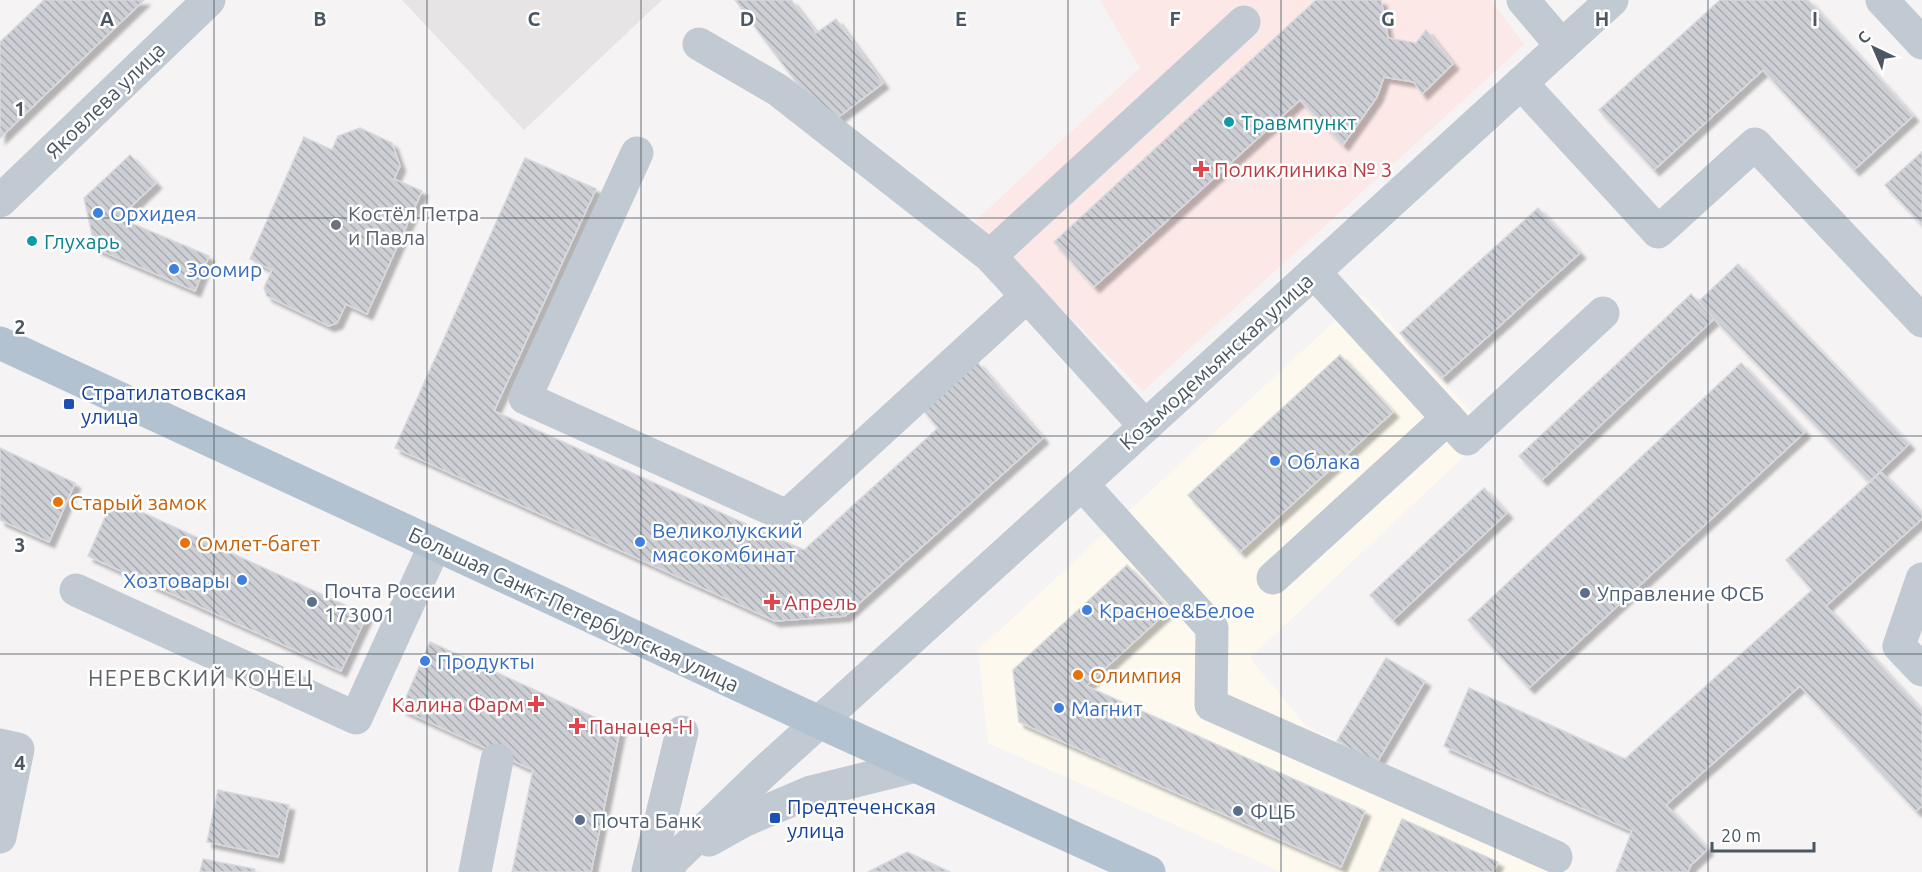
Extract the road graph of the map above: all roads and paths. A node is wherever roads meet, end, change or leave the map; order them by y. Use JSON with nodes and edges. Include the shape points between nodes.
{"nodes":[{"id":1,"x":209,"y":0,"type":"edge"},
{"id":2,"x":1524,"y":0,"type":"edge"},
{"id":3,"x":1612,"y":0,"type":"edge"},
{"id":4,"x":1882,"y":0,"type":"edge"},
{"id":5,"x":1244,"y":22,"type":"dead end"},
{"id":6,"x":1922,"y":43,"type":"edge"},
{"id":7,"x":699,"y":44,"type":"dead end"},
{"id":8,"x":1562,"y":46,"type":"junction"},
{"id":9,"x":1521,"y":83,"type":"junction"},
{"id":10,"x":637,"y":153,"type":"dead end"},
{"id":11,"x":0,"y":201,"type":"edge"},
{"id":12,"x":990,"y":256,"type":"junction"},
{"id":13,"x":1314,"y":272,"type":"junction"},
{"id":14,"x":1027,"y":296,"type":"junction"},
{"id":15,"x":1604,"y":313,"type":"dead end"},
{"id":16,"x":1922,"y":321,"type":"edge"},
{"id":17,"x":0,"y":343,"type":"edge"},
{"id":18,"x":1448,"y":418,"type":"junction"},
{"id":19,"x":1145,"y":426,"type":"junction"},
{"id":20,"x":1082,"y":484,"type":"junction"},
{"id":21,"x":435,"y":545,"type":"junction"},
{"id":22,"x":1273,"y":578,"type":"dead end"},
{"id":23,"x":1922,"y":579,"type":"edge"},
{"id":24,"x":76,"y":590,"type":"dead end"},
{"id":25,"x":1922,"y":670,"type":"edge"},
{"id":26,"x":819,"y":722,"type":"junction"},
{"id":27,"x":682,"y":732,"type":"dead end"},
{"id":28,"x":0,"y":745,"type":"edge"},
{"id":29,"x":497,"y":760,"type":"dead end"},
{"id":30,"x":916,"y":766,"type":"junction"},
{"id":31,"x":0,"y":837,"type":"edge"},
{"id":32,"x":1556,"y":857,"type":"dead end"},
{"id":33,"x":663,"y":868,"type":"edge"},
{"id":34,"x":475,"y":872,"type":"edge"},
{"id":35,"x":1149,"y":872,"type":"edge"}],
"edges":[{"from":1,"to":11,"type":"street","name":"Яковлева улица"},
{"from":2,"to":8,"type":"street"},
{"from":3,"to":8,"type":"street","name":"Козьмодемьянская улица"},
{"from":4,"to":6,"type":"street"},
{"from":5,"to":12,"type":"street"},
{"from":7,"to":12,"type":"street","via":[[778,90]]},
{"from":8,"to":9,"type":"street","name":"Козьмодемьянская улица"},
{"from":9,"to":13,"type":"street","name":"Козьмодемьянская улица"},
{"from":9,"to":16,"type":"street","via":[[1658,232],[1755,144]]},
{"from":10,"to":14,"type":"street","via":[[525,398],[787,516]]},
{"from":12,"to":14,"type":"street"},
{"from":13,"to":18,"type":"street"},
{"from":13,"to":19,"type":"street","name":"Козьмодемьянская улица"},
{"from":14,"to":19,"type":"street"},
{"from":15,"to":18,"type":"street","via":[[1467,439]]},
{"from":17,"to":21,"type":"main road","name":"Большая Санкт-Петербургская улица"},
{"from":18,"to":22,"type":"street"},
{"from":19,"to":20,"type":"street","name":"Козьмодемьянская улица"},
{"from":20,"to":26,"type":"street","name":"Козьмодемьянская улица"},
{"from":20,"to":32,"type":"street","via":[[1212,627],[1211,705]]},
{"from":21,"to":24,"type":"street","via":[[356,718]]},
{"from":21,"to":26,"type":"main road","name":"Большая Санкт-Петербургская улица"},
{"from":23,"to":25,"type":"street","via":[[1899,646]]},
{"from":26,"to":30,"type":"main road","name":"Большая Санкт-Петербургская улица"},
{"from":26,"to":33,"type":"street"},
{"from":27,"to":33,"type":"street"},
{"from":28,"to":31,"type":"street","via":[[18,749]]},
{"from":29,"to":34,"type":"street"},
{"from":30,"to":33,"type":"street","via":[[811,792],[743,821]]},
{"from":30,"to":35,"type":"main road","name":"Большая Санкт-Петербургская улица"}]}
